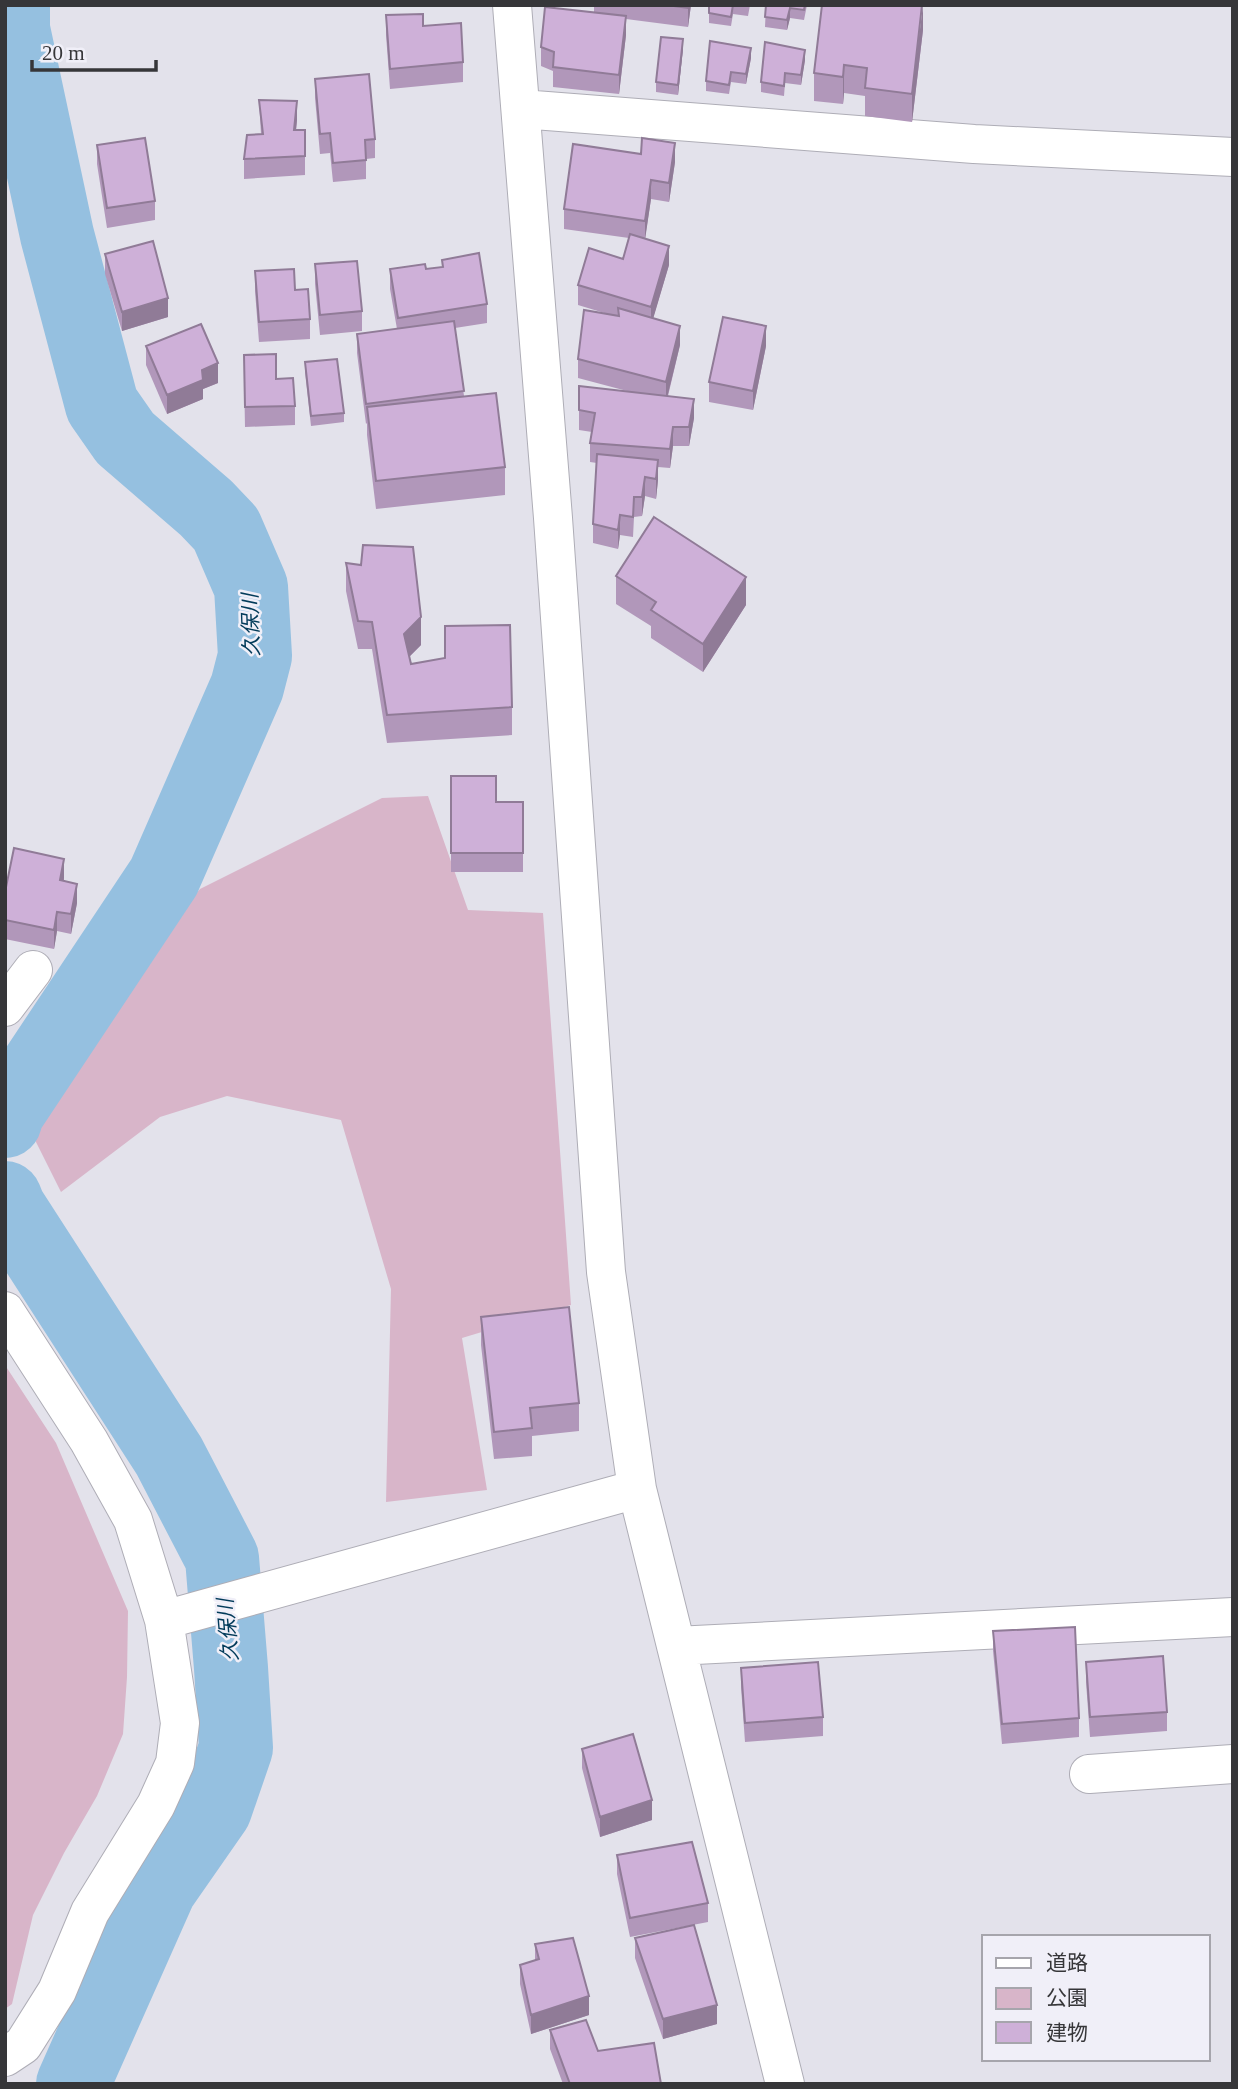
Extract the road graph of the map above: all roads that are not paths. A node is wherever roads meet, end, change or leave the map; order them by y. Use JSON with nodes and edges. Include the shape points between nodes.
{"nodes":[{"id":1,"x":512,"y":5,"type":"edge"},
{"id":2,"x":521,"y":109,"type":"junction"},
{"id":3,"x":1233,"y":157,"type":"edge"},
{"id":4,"x":33,"y":970,"type":"dead end"},
{"id":5,"x":5,"y":1007,"type":"edge"},
{"id":6,"x":5,"y":1311,"type":"edge"},
{"id":7,"x":637,"y":1489,"type":"junction"},
{"id":8,"x":1233,"y":1617,"type":"edge"},
{"id":9,"x":174,"y":1618,"type":"junction"},
{"id":10,"x":676,"y":1646,"type":"junction"},
{"id":11,"x":1233,"y":1764,"type":"edge"},
{"id":12,"x":1089,"y":1774,"type":"dead end"},
{"id":13,"x":5,"y":2057,"type":"edge"},
{"id":14,"x":785,"y":2084,"type":"edge"}],
"edges":[{"from":1,"to":2,"type":"street"},
{"from":2,"to":3,"type":"street","via":[[974,144]]},
{"from":2,"to":7,"type":"street","via":[[606,1272]]},
{"from":4,"to":5,"type":"street"},
{"from":6,"to":9,"type":"street","via":[[89,1441],[133,1520]]},
{"from":7,"to":9,"type":"street"},
{"from":7,"to":10,"type":"street"},
{"from":8,"to":10,"type":"street"},
{"from":9,"to":13,"type":"street","via":[[180,1723],[175,1763],[156,1805],[90,1912],[57,1992],[23,2045]]},
{"from":10,"to":14,"type":"street"},
{"from":11,"to":12,"type":"street"}]}
